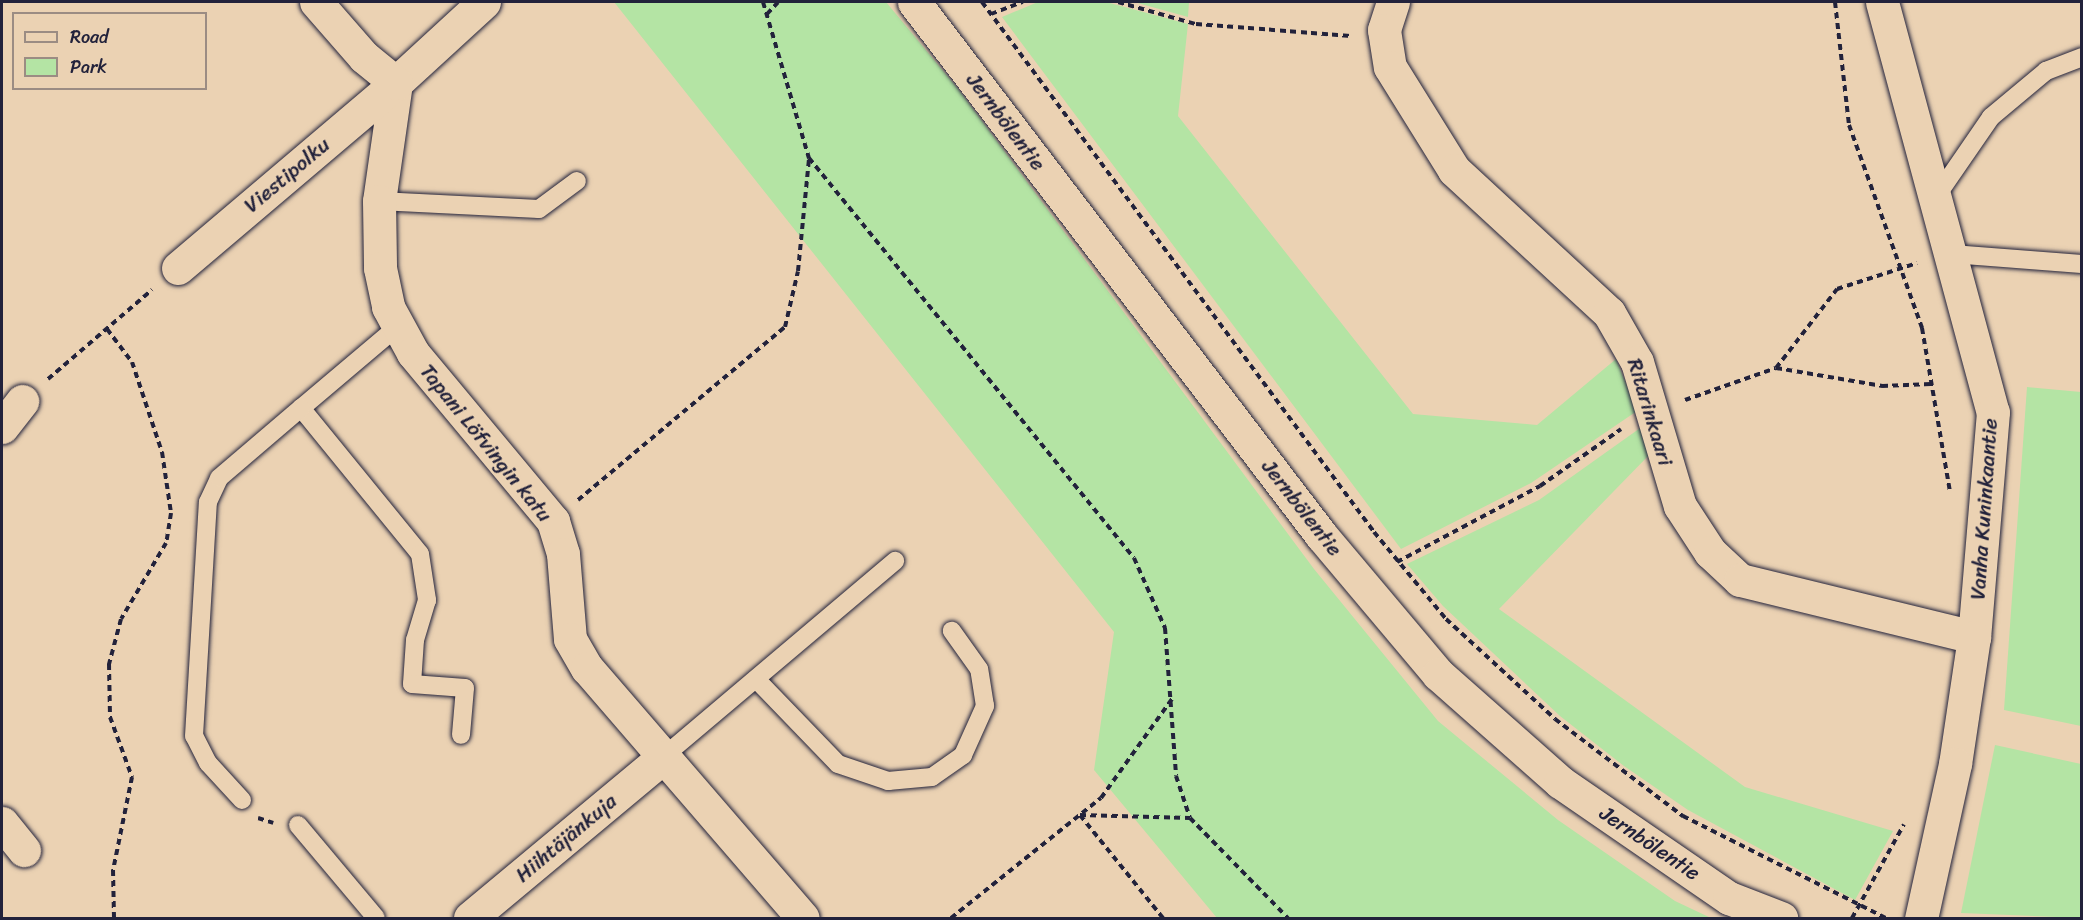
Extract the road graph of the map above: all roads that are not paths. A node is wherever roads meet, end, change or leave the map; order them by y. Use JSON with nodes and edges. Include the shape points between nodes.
{"nodes":[{"id":1,"x":316,"y":2,"type":"edge"},
{"id":2,"x":484,"y":2,"type":"edge"},
{"id":3,"x":914,"y":2,"type":"edge"},
{"id":4,"x":1882,"y":2,"type":"edge"},
{"id":5,"x":1389,"y":16,"type":"edge"},
{"id":6,"x":2082,"y":57,"type":"edge"},
{"id":7,"x":396,"y":83,"type":"junction"},
{"id":8,"x":577,"y":181,"type":"dead end"},
{"id":9,"x":1936,"y":197,"type":"junction"},
{"id":10,"x":379,"y":201,"type":"junction"},
{"id":11,"x":1952,"y":254,"type":"junction"},
{"id":12,"x":2082,"y":264,"type":"edge"},
{"id":13,"x":178,"y":268,"type":"road end"},
{"id":14,"x":397,"y":327,"type":"junction"},
{"id":15,"x":22,"y":401,"type":"road end"},
{"id":16,"x":301,"y":408,"type":"junction"},
{"id":17,"x":2,"y":426,"type":"edge"},
{"id":18,"x":895,"y":561,"type":"dead end"},
{"id":19,"x":952,"y":631,"type":"dead end"},
{"id":20,"x":1974,"y":637,"type":"junction"},
{"id":21,"x":756,"y":679,"type":"junction"},
{"id":22,"x":461,"y":735,"type":"dead end"},
{"id":23,"x":663,"y":757,"type":"junction"},
{"id":24,"x":242,"y":800,"type":"road end"},
{"id":25,"x":2,"y":823,"type":"edge"},
{"id":26,"x":298,"y":825,"type":"road end"},
{"id":27,"x":24,"y":850,"type":"dead end"},
{"id":28,"x":376,"y":918,"type":"edge"},
{"id":29,"x":470,"y":918,"type":"edge"},
{"id":30,"x":803,"y":918,"type":"edge"},
{"id":31,"x":1781,"y":918,"type":"edge"},
{"id":32,"x":1921,"y":918,"type":"edge"}],
"edges":[{"from":1,"to":7,"type":"street"},
{"from":2,"to":7,"type":"street"},
{"from":3,"to":31,"type":"street","name":"Jernbölentie","via":[[1321,535],[1438,674],[1560,782],[1729,898]]},
{"from":4,"to":9,"type":"street","name":"Vanha Kuninkaantie"},
{"from":5,"to":20,"type":"street","name":"Ritarinkaari","via":[[1390,67],[1454,170],[1609,313],[1637,362],[1680,506],[1710,552],[1740,580]]},
{"from":6,"to":9,"type":"lane","via":[[2046,71],[1991,117]]},
{"from":7,"to":10,"type":"street","name":"Tapani Löfvingin katu"},
{"from":7,"to":13,"type":"street","name":"Viestipolku"},
{"from":8,"to":10,"type":"lane","via":[[539,209]]},
{"from":9,"to":11,"type":"street","name":"Vanha Kuninkaantie"},
{"from":10,"to":14,"type":"street","name":"Tapani Löfvingin katu","via":[[380,267]]},
{"from":11,"to":12,"type":"lane"},
{"from":11,"to":20,"type":"street","name":"Vanha Kuninkaantie","via":[[1993,412]]},
{"from":14,"to":16,"type":"lane"},
{"from":14,"to":23,"type":"street","name":"Tapani Löfvingin katu","via":[[413,353],[553,521],[562,554],[570,639],[587,668]]},
{"from":15,"to":17,"type":"street"},
{"from":16,"to":22,"type":"lane","via":[[420,554],[427,600],[415,640],[412,684],[465,688]]},
{"from":16,"to":24,"type":"lane","via":[[225,472],[208,502],[194,736],[208,763]]},
{"from":18,"to":21,"type":"lane"},
{"from":19,"to":21,"type":"lane","via":[[979,669],[985,706],[963,755],[933,777],[888,781],[838,764],[806,737]]},
{"from":20,"to":32,"type":"street","name":"Vanha Kuninkaantie","via":[[1955,764]]},
{"from":21,"to":23,"type":"lane"},
{"from":23,"to":29,"type":"street","name":"Hiihtäjänkuja"},
{"from":23,"to":30,"type":"street","name":"Tapani Löfvingin katu"},
{"from":25,"to":27,"type":"street"},
{"from":26,"to":28,"type":"lane"}]}
